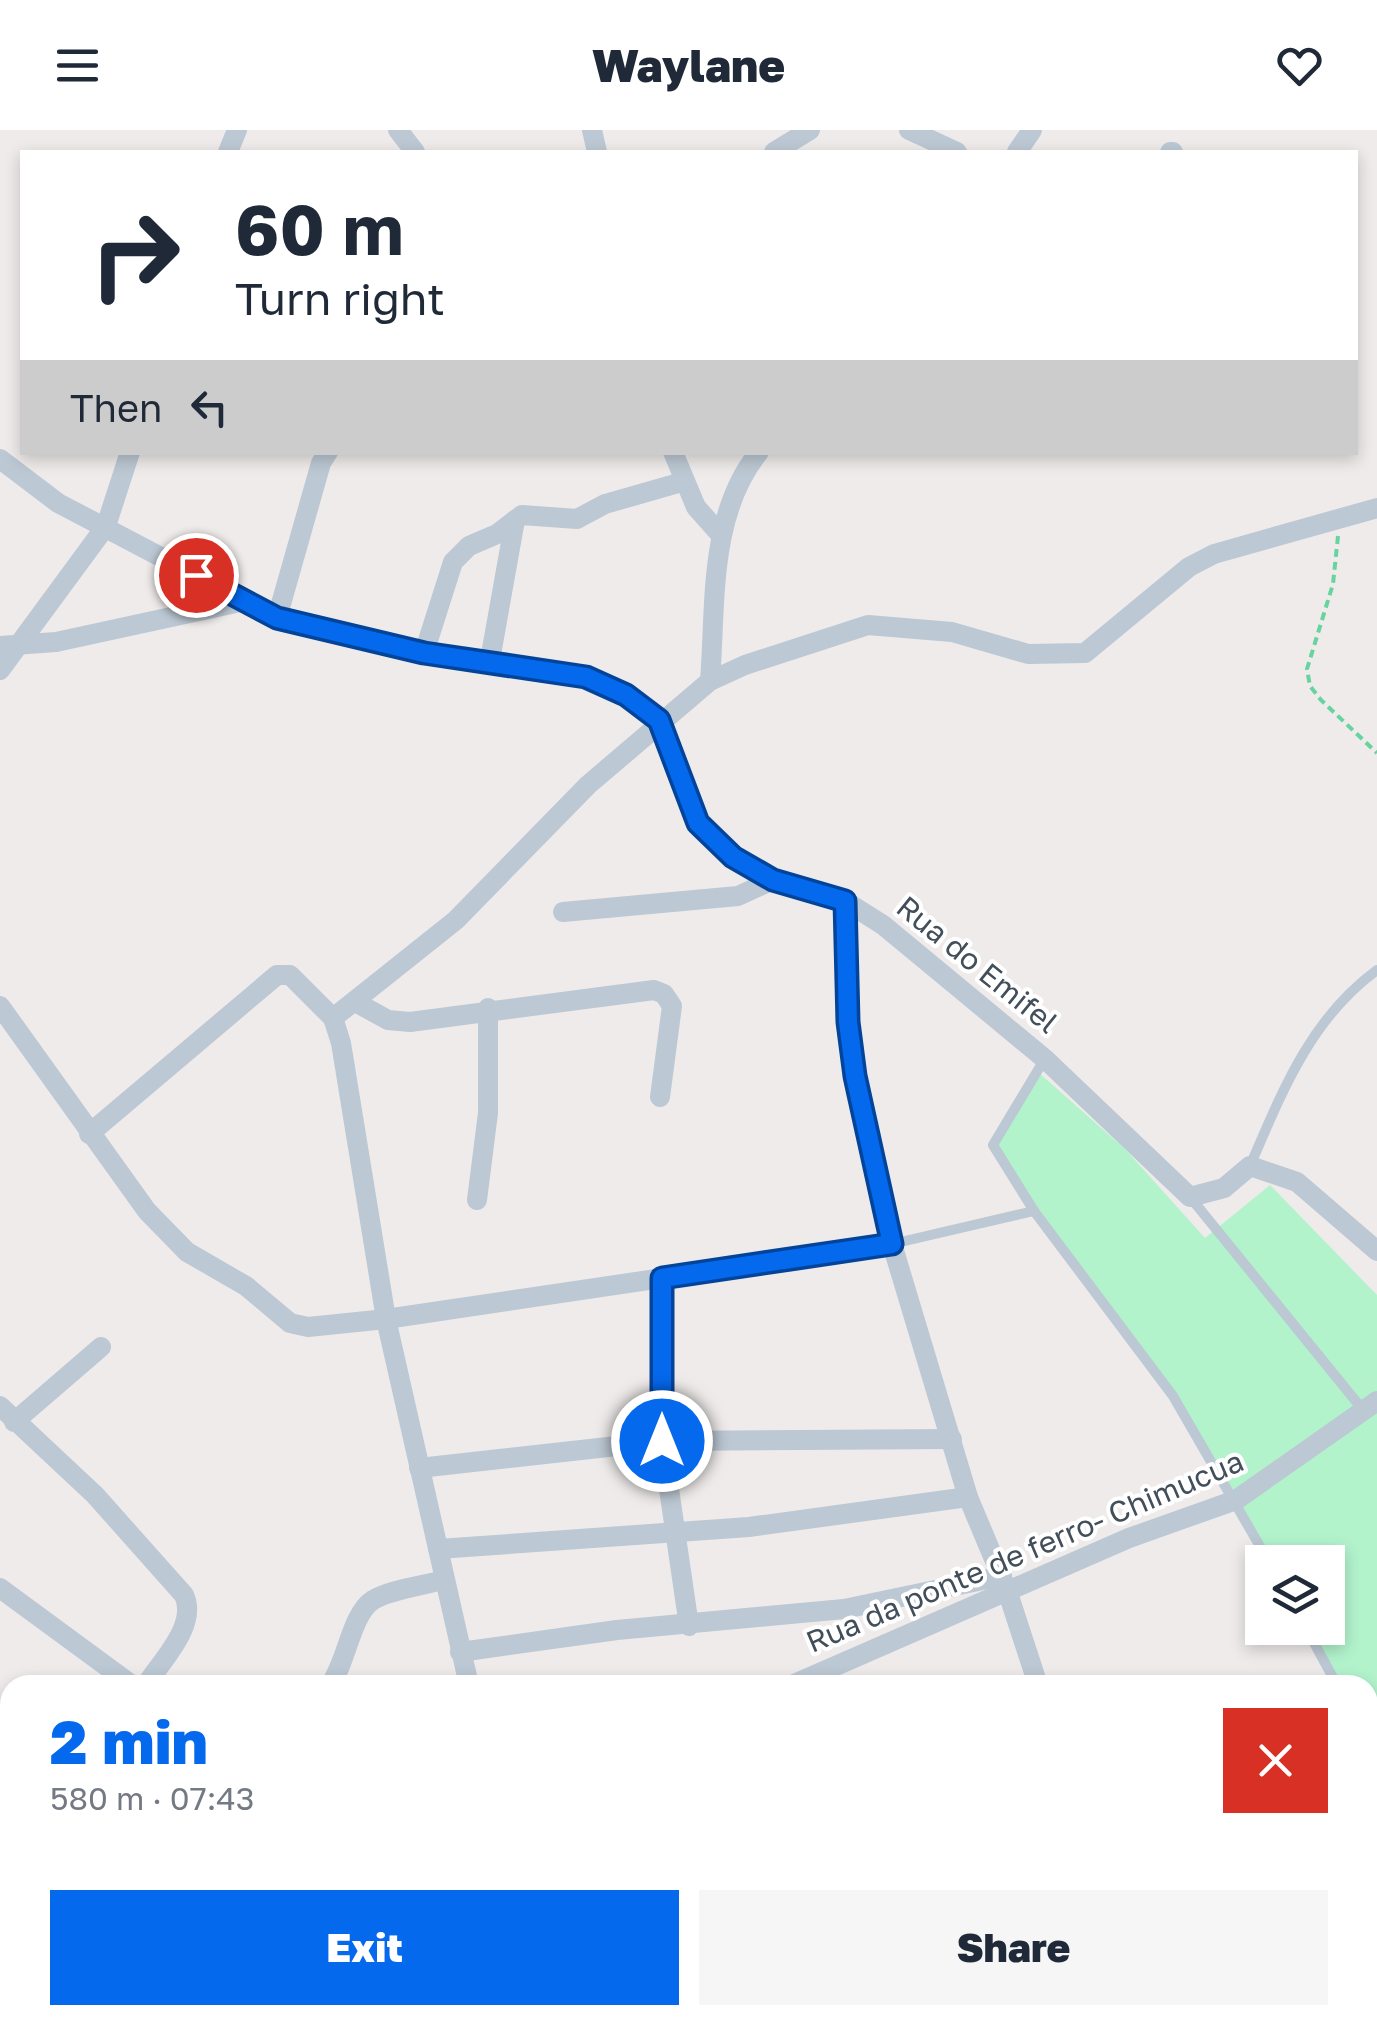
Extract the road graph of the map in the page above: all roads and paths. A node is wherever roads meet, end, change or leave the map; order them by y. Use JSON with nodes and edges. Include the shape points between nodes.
{"nodes":[{"id":1,"x":398,"y":130,"type":"edge"},
{"id":2,"x":810,"y":130,"type":"edge"},
{"id":3,"x":910,"y":130,"type":"edge"},
{"id":4,"x":413,"y":150,"type":"edge"},
{"id":5,"x":777,"y":150,"type":"edge"},
{"id":6,"x":953,"y":150,"type":"edge"},
{"id":7,"x":129,"y":455,"type":"edge"},
{"id":8,"x":326,"y":455,"type":"edge"},
{"id":9,"x":674,"y":455,"type":"edge"},
{"id":10,"x":756,"y":455,"type":"edge"},
{"id":11,"x":0,"y":459,"type":"edge"},
{"id":12,"x":682,"y":482,"type":"junction"},
{"id":13,"x":1377,"y":508,"type":"edge"},
{"id":14,"x":514,"y":520,"type":"junction"},
{"id":15,"x":1340,"y":522,"type":"junction"},
{"id":16,"x":106,"y":526,"type":"junction"},
{"id":17,"x":720,"y":534,"type":"junction"},
{"id":18,"x":245,"y":601,"type":"junction"},
{"id":19,"x":277,"y":618,"type":"junction"},
{"id":20,"x":9,"y":646,"type":"edge"},
{"id":21,"x":424,"y":653,"type":"junction"},
{"id":22,"x":490,"y":660,"type":"junction"},
{"id":23,"x":0,"y":670,"type":"edge"},
{"id":24,"x":710,"y":681,"type":"junction"},
{"id":25,"x":659,"y":720,"type":"junction"},
{"id":26,"x":1377,"y":754,"type":"edge"},
{"id":27,"x":773,"y":880,"type":"junction"},
{"id":28,"x":845,"y":901,"type":"junction"},
{"id":29,"x":563,"y":912,"type":"dead end"},
{"id":30,"x":1377,"y":970,"type":"edge"},
{"id":31,"x":357,"y":1003,"type":"junction"},
{"id":32,"x":0,"y":1006,"type":"edge"},
{"id":33,"x":488,"y":1008,"type":"junction"},
{"id":34,"x":333,"y":1018,"type":"junction"},
{"id":35,"x":1045,"y":1059,"type":"junction"},
{"id":36,"x":660,"y":1096,"type":"dead end"},
{"id":37,"x":89,"y":1134,"type":"junction"},
{"id":38,"x":1250,"y":1166,"type":"junction"},
{"id":39,"x":1190,"y":1197,"type":"junction"},
{"id":40,"x":476,"y":1200,"type":"dead end"},
{"id":41,"x":1034,"y":1211,"type":"junction"},
{"id":42,"x":892,"y":1244,"type":"junction"},
{"id":43,"x":1377,"y":1250,"type":"edge"},
{"id":44,"x":662,"y":1278,"type":"junction"},
{"id":45,"x":386,"y":1319,"type":"junction"},
{"id":46,"x":101,"y":1347,"type":"dead end"},
{"id":47,"x":1370,"y":1405,"type":"edge"},
{"id":48,"x":7,"y":1414,"type":"edge"},
{"id":49,"x":952,"y":1439,"type":"junction"},
{"id":50,"x":662,"y":1441,"type":"junction"},
{"id":51,"x":419,"y":1468,"type":"junction"},
{"id":52,"x":968,"y":1497,"type":"junction"},
{"id":53,"x":1236,"y":1500,"type":"junction"},
{"id":54,"x":676,"y":1533,"type":"junction"},
{"id":55,"x":1261,"y":1545,"type":"edge"},
{"id":56,"x":438,"y":1550,"type":"junction"},
{"id":57,"x":443,"y":1580,"type":"junction"},
{"id":58,"x":1004,"y":1583,"type":"junction"},
{"id":59,"x":0,"y":1588,"type":"edge"},
{"id":60,"x":689,"y":1626,"type":"junction"},
{"id":61,"x":1315,"y":1645,"type":"edge"},
{"id":62,"x":460,"y":1652,"type":"junction"},
{"id":63,"x":118,"y":1675,"type":"edge"},
{"id":64,"x":153,"y":1675,"type":"edge"},
{"id":65,"x":336,"y":1675,"type":"edge"},
{"id":66,"x":466,"y":1675,"type":"edge"},
{"id":67,"x":813,"y":1675,"type":"edge"},
{"id":68,"x":1035,"y":1675,"type":"edge"},
{"id":69,"x":1331,"y":1675,"type":"edge"}],
"edges":[{"from":1,"to":4,"type":"street"},
{"from":2,"to":5,"type":"street"},
{"from":3,"to":6,"type":"street"},
{"from":7,"to":16,"type":"street"},
{"from":8,"to":19,"type":"street"},
{"from":9,"to":12,"type":"street"},
{"from":10,"to":17,"type":"street","via":[[744,470]]},
{"from":11,"to":16,"type":"street","via":[[58,503]]},
{"from":12,"to":14,"type":"street","via":[[605,504],[578,519],[522,514]]},
{"from":12,"to":17,"type":"street"},
{"from":13,"to":15,"type":"street"},
{"from":14,"to":21,"type":"street","via":[[453,562]]},
{"from":14,"to":22,"type":"street"},
{"from":15,"to":24,"type":"street","via":[[1251,543],[1189,568],[1085,653],[1028,654],[952,632],[868,626]]},
{"from":15,"to":26,"type":"path","via":[[1333,584],[1307,670],[1320,700]]},
{"from":16,"to":18,"type":"street"},
{"from":16,"to":20,"type":"street"},
{"from":17,"to":24,"type":"street"},
{"from":18,"to":19,"type":"street"},
{"from":18,"to":20,"type":"street"},
{"from":19,"to":21,"type":"street"},
{"from":20,"to":23,"type":"street"},
{"from":21,"to":22,"type":"street"},
{"from":22,"to":25,"type":"street","via":[[586,677]]},
{"from":24,"to":25,"type":"street"},
{"from":25,"to":27,"type":"street","name":"Rua do Emifel","via":[[698,823],[733,857]]},
{"from":25,"to":31,"type":"street","via":[[456,920]]},
{"from":27,"to":28,"type":"street","name":"Rua do Emifel"},
{"from":27,"to":29,"type":"street","via":[[738,896]]},
{"from":28,"to":35,"type":"street","name":"Rua do Emifel","via":[[884,925]]},
{"from":28,"to":42,"type":"street","via":[[855,1076]]},
{"from":30,"to":38,"type":"lane","via":[[1329,1014],[1292,1070]]},
{"from":31,"to":33,"type":"street","via":[[388,1020],[410,1022]]},
{"from":31,"to":34,"type":"street"},
{"from":32,"to":37,"type":"street"},
{"from":33,"to":36,"type":"street","via":[[641,990],[664,994],[672,1006]]},
{"from":33,"to":40,"type":"street","via":[[488,1113]]},
{"from":34,"to":37,"type":"street","via":[[290,975],[278,974]]},
{"from":34,"to":45,"type":"street"},
{"from":35,"to":39,"type":"street","name":"Rua do Emifel"},
{"from":35,"to":41,"type":"lane","via":[[993,1145]]},
{"from":37,"to":45,"type":"street","via":[[187,1252],[246,1286],[290,1323]]},
{"from":38,"to":39,"type":"street","via":[[1224,1188]]},
{"from":38,"to":43,"type":"street","via":[[1298,1182]]},
{"from":39,"to":47,"type":"lane"},
{"from":41,"to":42,"type":"lane"},
{"from":41,"to":53,"type":"lane","via":[[1173,1396]]},
{"from":42,"to":44,"type":"street"},
{"from":42,"to":49,"type":"street"},
{"from":44,"to":45,"type":"street"},
{"from":44,"to":50,"type":"street"},
{"from":45,"to":51,"type":"street"},
{"from":46,"to":48,"type":"street"},
{"from":47,"to":53,"type":"street","name":"Rua da ponte de ferro- Chimucua"},
{"from":48,"to":64,"type":"street","via":[[95,1495],[184,1595],[187,1623]]},
{"from":49,"to":50,"type":"street"},
{"from":49,"to":52,"type":"street"},
{"from":50,"to":51,"type":"street"},
{"from":50,"to":54,"type":"street"},
{"from":51,"to":56,"type":"street"},
{"from":52,"to":54,"type":"street"},
{"from":52,"to":58,"type":"street"},
{"from":53,"to":55,"type":"lane"},
{"from":53,"to":58,"type":"street","name":"Rua da ponte de ferro- Chimucua"},
{"from":54,"to":56,"type":"street"},
{"from":54,"to":60,"type":"street"},
{"from":56,"to":57,"type":"street"},
{"from":57,"to":62,"type":"street"},
{"from":57,"to":65,"type":"street","via":[[374,1600],[362,1612]]},
{"from":58,"to":60,"type":"street"},
{"from":58,"to":67,"type":"street","name":"Rua da ponte de ferro- Chimucua"},
{"from":58,"to":68,"type":"street"},
{"from":59,"to":63,"type":"street"},
{"from":60,"to":62,"type":"street"},
{"from":61,"to":69,"type":"lane"},
{"from":62,"to":66,"type":"street"}]}
